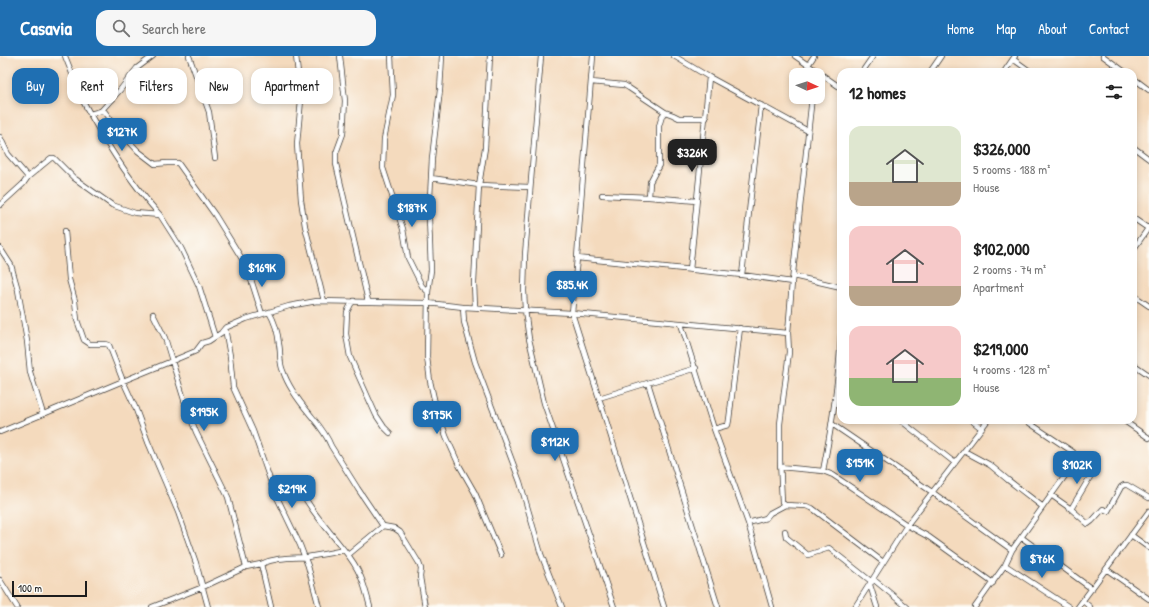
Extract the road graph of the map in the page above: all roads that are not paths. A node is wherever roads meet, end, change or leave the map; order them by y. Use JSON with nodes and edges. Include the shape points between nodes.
{"nodes":[{"id":1,"x":66,"y":56,"type":"edge"},
{"id":2,"x":153,"y":56,"type":"edge"},
{"id":3,"x":189,"y":56,"type":"edge"},
{"id":4,"x":296,"y":56,"type":"edge"},
{"id":5,"x":340,"y":56,"type":"edge"},
{"id":6,"x":391,"y":56,"type":"edge"},
{"id":7,"x":442,"y":56,"type":"edge"},
{"id":8,"x":490,"y":56,"type":"edge"},
{"id":9,"x":541,"y":56,"type":"edge"},
{"id":10,"x":594,"y":56,"type":"edge"},
{"id":11,"x":674,"y":56,"type":"edge"},
{"id":12,"x":795,"y":56,"type":"edge"},
{"id":13,"x":814,"y":56,"type":"edge"},
{"id":14,"x":873,"y":56,"type":"edge"},
{"id":15,"x":941,"y":56,"type":"edge"},
{"id":16,"x":1103,"y":56,"type":"edge"},
{"id":17,"x":1014,"y":58,"type":"edge"},
{"id":18,"x":808,"y":65,"type":"junction"},
{"id":19,"x":811,"y":68,"type":"edge"},
{"id":20,"x":865,"y":68,"type":"edge"},
{"id":21,"x":933,"y":68,"type":"edge"},
{"id":22,"x":1007,"y":68,"type":"edge"},
{"id":23,"x":1026,"y":68,"type":"edge"},
{"id":24,"x":1120,"y":68,"type":"edge"},
{"id":25,"x":709,"y":77,"type":"junction"},
{"id":26,"x":825,"y":78,"type":"edge"},
{"id":27,"x":1137,"y":81,"type":"edge"},
{"id":28,"x":591,"y":82,"type":"junction"},
{"id":29,"x":837,"y":86,"type":"edge"},
{"id":30,"x":1149,"y":90,"type":"edge"},
{"id":31,"x":811,"y":104,"type":"edge"},
{"id":32,"x":761,"y":105,"type":"junction"},
{"id":33,"x":101,"y":111,"type":"junction"},
{"id":34,"x":665,"y":112,"type":"junction"},
{"id":35,"x":90,"y":114,"type":"junction"},
{"id":36,"x":706,"y":118,"type":"junction"},
{"id":37,"x":808,"y":130,"type":"junction"},
{"id":38,"x":0,"y":137,"type":"edge"},
{"id":39,"x":1137,"y":150,"type":"edge"},
{"id":40,"x":215,"y":158,"type":"dead end"},
{"id":41,"x":1149,"y":159,"type":"edge"},
{"id":42,"x":28,"y":177,"type":"junction"},
{"id":43,"x":431,"y":178,"type":"junction"},
{"id":44,"x":479,"y":185,"type":"junction"},
{"id":45,"x":530,"y":187,"type":"junction"},
{"id":46,"x":602,"y":195,"type":"dead end"},
{"id":47,"x":649,"y":197,"type":"junction"},
{"id":48,"x":697,"y":201,"type":"junction"},
{"id":49,"x":0,"y":205,"type":"edge"},
{"id":50,"x":160,"y":215,"type":"junction"},
{"id":51,"x":1137,"y":220,"type":"edge"},
{"id":52,"x":1149,"y":228,"type":"edge"},
{"id":53,"x":64,"y":231,"type":"dead end"},
{"id":54,"x":1137,"y":244,"type":"edge"},
{"id":55,"x":0,"y":248,"type":"edge"},
{"id":56,"x":578,"y":258,"type":"junction"},
{"id":57,"x":690,"y":270,"type":"junction"},
{"id":58,"x":742,"y":275,"type":"junction"},
{"id":59,"x":793,"y":276,"type":"junction"},
{"id":60,"x":792,"y":282,"type":"junction"},
{"id":61,"x":837,"y":286,"type":"edge"},
{"id":62,"x":428,"y":292,"type":"junction"},
{"id":63,"x":1137,"y":298,"type":"edge"},
{"id":64,"x":324,"y":301,"type":"junction"},
{"id":65,"x":354,"y":301,"type":"junction"},
{"id":66,"x":368,"y":301,"type":"junction"},
{"id":67,"x":428,"y":303,"type":"junction"},
{"id":68,"x":1149,"y":306,"type":"edge"},
{"id":69,"x":463,"y":307,"type":"junction"},
{"id":70,"x":475,"y":307,"type":"junction"},
{"id":71,"x":525,"y":310,"type":"junction"},
{"id":72,"x":269,"y":312,"type":"junction"},
{"id":73,"x":572,"y":313,"type":"junction"},
{"id":74,"x":153,"y":314,"type":"dead end"},
{"id":75,"x":262,"y":314,"type":"junction"},
{"id":76,"x":681,"y":324,"type":"junction"},
{"id":77,"x":225,"y":328,"type":"junction"},
{"id":78,"x":740,"y":328,"type":"junction"},
{"id":79,"x":788,"y":334,"type":"junction"},
{"id":80,"x":215,"y":337,"type":"junction"},
{"id":81,"x":172,"y":361,"type":"junction"},
{"id":82,"x":1137,"y":367,"type":"edge"},
{"id":83,"x":696,"y":368,"type":"junction"},
{"id":84,"x":1149,"y":375,"type":"edge"},
{"id":85,"x":122,"y":381,"type":"junction"},
{"id":86,"x":648,"y":383,"type":"junction"},
{"id":87,"x":837,"y":385,"type":"edge"},
{"id":88,"x":599,"y":398,"type":"junction"},
{"id":89,"x":44,"y":414,"type":"junction"},
{"id":90,"x":832,"y":424,"type":"junction"},
{"id":91,"x":905,"y":424,"type":"edge"},
{"id":92,"x":976,"y":424,"type":"edge"},
{"id":93,"x":985,"y":424,"type":"edge"},
{"id":94,"x":1031,"y":424,"type":"edge"},
{"id":95,"x":1129,"y":424,"type":"edge"},
{"id":96,"x":982,"y":428,"type":"junction"},
{"id":97,"x":714,"y":429,"type":"junction"},
{"id":98,"x":0,"y":432,"type":"edge"},
{"id":99,"x":390,"y":433,"type":"dead end"},
{"id":100,"x":1149,"y":438,"type":"edge"},
{"id":101,"x":964,"y":451,"type":"junction"},
{"id":102,"x":1074,"y":462,"type":"junction"},
{"id":103,"x":955,"y":463,"type":"junction"},
{"id":104,"x":780,"y":467,"type":"junction"},
{"id":105,"x":823,"y":471,"type":"junction"},
{"id":106,"x":297,"y":484,"type":"dead end"},
{"id":107,"x":932,"y":492,"type":"junction"},
{"id":108,"x":1051,"y":495,"type":"junction"},
{"id":109,"x":1149,"y":498,"type":"edge"},
{"id":110,"x":785,"y":505,"type":"junction"},
{"id":111,"x":1043,"y":507,"type":"junction"},
{"id":112,"x":1071,"y":509,"type":"junction"},
{"id":113,"x":1149,"y":512,"type":"edge"},
{"id":114,"x":748,"y":523,"type":"junction"},
{"id":115,"x":383,"y":526,"type":"junction"},
{"id":116,"x":908,"y":526,"type":"junction"},
{"id":117,"x":785,"y":531,"type":"dead end"},
{"id":118,"x":1131,"y":535,"type":"junction"},
{"id":119,"x":1021,"y":537,"type":"junction"},
{"id":120,"x":1149,"y":548,"type":"edge"},
{"id":121,"x":344,"y":550,"type":"junction"},
{"id":122,"x":1012,"y":550,"type":"junction"},
{"id":123,"x":348,"y":555,"type":"junction"},
{"id":124,"x":501,"y":555,"type":"dead end"},
{"id":125,"x":304,"y":557,"type":"junction"},
{"id":126,"x":883,"y":562,"type":"junction"},
{"id":127,"x":261,"y":564,"type":"junction"},
{"id":128,"x":1005,"y":564,"type":"junction"},
{"id":129,"x":246,"y":567,"type":"junction"},
{"id":130,"x":1106,"y":569,"type":"junction"},
{"id":131,"x":0,"y":580,"type":"edge"},
{"id":132,"x":871,"y":582,"type":"junction"},
{"id":133,"x":993,"y":583,"type":"junction"},
{"id":134,"x":203,"y":587,"type":"junction"},
{"id":135,"x":1092,"y":588,"type":"junction"},
{"id":136,"x":1149,"y":599,"type":"edge"},
{"id":137,"x":1082,"y":601,"type":"junction"},
{"id":138,"x":17,"y":607,"type":"edge"},
{"id":139,"x":152,"y":607,"type":"edge"},
{"id":140,"x":208,"y":607,"type":"edge"},
{"id":141,"x":271,"y":607,"type":"edge"},
{"id":142,"x":319,"y":607,"type":"edge"},
{"id":143,"x":370,"y":607,"type":"edge"},
{"id":144,"x":425,"y":607,"type":"edge"},
{"id":145,"x":562,"y":607,"type":"edge"},
{"id":146,"x":614,"y":607,"type":"edge"},
{"id":147,"x":664,"y":607,"type":"edge"},
{"id":148,"x":718,"y":607,"type":"edge"},
{"id":149,"x":772,"y":607,"type":"edge"},
{"id":150,"x":855,"y":607,"type":"edge"},
{"id":151,"x":877,"y":607,"type":"edge"},
{"id":152,"x":908,"y":607,"type":"edge"},
{"id":153,"x":975,"y":607,"type":"edge"},
{"id":154,"x":1069,"y":607,"type":"edge"},
{"id":155,"x":1078,"y":607,"type":"edge"},
{"id":156,"x":1090,"y":607,"type":"edge"}],
"edges":[{"from":1,"to":35,"type":"street"},
{"from":2,"to":33,"type":"street","via":[[137,68]]},
{"from":3,"to":40,"type":"street","via":[[209,112]]},
{"from":4,"to":64,"type":"street","via":[[301,100],[297,144],[301,200]]},
{"from":5,"to":66,"type":"street","via":[[345,101],[343,134],[336,153],[336,164]]},
{"from":6,"to":62,"type":"street","via":[[393,95],[384,139],[383,168],[404,229],[408,256],[422,286]]},
{"from":7,"to":43,"type":"street"},
{"from":8,"to":44,"type":"street","via":[[486,133]]},
{"from":9,"to":45,"type":"street"},
{"from":10,"to":28,"type":"street"},
{"from":11,"to":25,"type":"street"},
{"from":12,"to":18,"type":"street"},
{"from":13,"to":18,"type":"street"},
{"from":14,"to":20,"type":"street"},
{"from":15,"to":21,"type":"street"},
{"from":16,"to":24,"type":"street"},
{"from":17,"to":22,"type":"street"},
{"from":17,"to":23,"type":"street"},
{"from":18,"to":19,"type":"street"},
{"from":25,"to":32,"type":"street"},
{"from":25,"to":36,"type":"street"},
{"from":26,"to":29,"type":"street"},
{"from":27,"to":30,"type":"street"},
{"from":28,"to":34,"type":"street","via":[[624,85]]},
{"from":28,"to":56,"type":"street"},
{"from":31,"to":37,"type":"street"},
{"from":32,"to":37,"type":"street"},
{"from":32,"to":58,"type":"street"},
{"from":33,"to":35,"type":"street"},
{"from":33,"to":75,"type":"street","via":[[108,115],[138,151],[155,164],[178,163],[215,215],[247,267]]},
{"from":34,"to":36,"type":"street","via":[[679,118]]},
{"from":34,"to":47,"type":"street","via":[[660,126],[659,165],[650,182]]},
{"from":35,"to":50,"type":"street","via":[[108,146],[143,196]]},
{"from":36,"to":48,"type":"street"},
{"from":37,"to":59,"type":"street"},
{"from":38,"to":42,"type":"street","via":[[8,154]]},
{"from":39,"to":41,"type":"street"},
{"from":42,"to":49,"type":"street"},
{"from":42,"to":50,"type":"street","via":[[54,158],[74,178],[112,205],[135,213]]},
{"from":43,"to":44,"type":"street"},
{"from":43,"to":62,"type":"street","via":[[431,270]]},
{"from":44,"to":45,"type":"street"},
{"from":44,"to":70,"type":"street"},
{"from":45,"to":71,"type":"street","via":[[525,255]]},
{"from":46,"to":47,"type":"street"},
{"from":47,"to":48,"type":"street"},
{"from":48,"to":57,"type":"street"},
{"from":50,"to":80,"type":"street","via":[[181,248],[199,286]]},
{"from":51,"to":52,"type":"street"},
{"from":52,"to":54,"type":"street"},
{"from":53,"to":85,"type":"street","via":[[68,279],[84,340],[90,344],[106,344],[111,347]]},
{"from":55,"to":89,"type":"street","via":[[11,265],[18,290],[30,372]]},
{"from":56,"to":57,"type":"street"},
{"from":56,"to":73,"type":"street"},
{"from":57,"to":58,"type":"street"},
{"from":58,"to":60,"type":"street"},
{"from":59,"to":60,"type":"street"},
{"from":59,"to":61,"type":"street"},
{"from":60,"to":79,"type":"street"},
{"from":62,"to":67,"type":"street"},
{"from":63,"to":68,"type":"street"},
{"from":64,"to":65,"type":"street"},
{"from":64,"to":72,"type":"street","via":[[296,304]]},
{"from":65,"to":66,"type":"street"},
{"from":65,"to":99,"type":"street","via":[[347,312],[346,334],[350,357],[376,414]]},
{"from":66,"to":67,"type":"street"},
{"from":67,"to":69,"type":"street"},
{"from":67,"to":124,"type":"street","via":[[427,357],[435,403],[446,436],[475,493]]},
{"from":69,"to":70,"type":"street"},
{"from":69,"to":145,"type":"street","via":[[464,322],[475,362],[520,482],[543,560]]},
{"from":70,"to":71,"type":"street"},
{"from":71,"to":73,"type":"street"},
{"from":71,"to":146,"type":"street","via":[[544,403]]},
{"from":72,"to":75,"type":"street"},
{"from":72,"to":115,"type":"street","via":[[275,322],[282,371]]},
{"from":73,"to":76,"type":"street"},
{"from":73,"to":88,"type":"street"},
{"from":74,"to":81,"type":"street","via":[[165,338]]},
{"from":75,"to":77,"type":"street"},
{"from":76,"to":78,"type":"street"},
{"from":76,"to":83,"type":"street"},
{"from":77,"to":80,"type":"street"},
{"from":77,"to":125,"type":"street","via":[[233,387],[253,431],[274,491]]},
{"from":78,"to":79,"type":"street"},
{"from":78,"to":97,"type":"street","via":[[728,425]]},
{"from":79,"to":104,"type":"street","via":[[789,352],[780,424]]},
{"from":80,"to":81,"type":"street","via":[[202,344],[196,351]]},
{"from":81,"to":85,"type":"street"},
{"from":81,"to":129,"type":"street","via":[[196,432],[228,497]]},
{"from":82,"to":84,"type":"street"},
{"from":83,"to":86,"type":"street"},
{"from":83,"to":97,"type":"street"},
{"from":85,"to":89,"type":"street"},
{"from":85,"to":134,"type":"street","via":[[178,512]]},
{"from":86,"to":88,"type":"street"},
{"from":86,"to":148,"type":"street"},
{"from":87,"to":90,"type":"street"},
{"from":88,"to":147,"type":"street"},
{"from":89,"to":98,"type":"street"},
{"from":90,"to":105,"type":"street"},
{"from":90,"to":107,"type":"street"},
{"from":91,"to":103,"type":"street"},
{"from":92,"to":96,"type":"street"},
{"from":93,"to":96,"type":"street"},
{"from":94,"to":102,"type":"street","via":[[1073,452]]},
{"from":95,"to":100,"type":"street"},
{"from":96,"to":101,"type":"street"},
{"from":97,"to":114,"type":"street"},
{"from":101,"to":103,"type":"street"},
{"from":101,"to":111,"type":"street"},
{"from":102,"to":108,"type":"street"},
{"from":102,"to":112,"type":"street","via":[[1090,477]]},
{"from":103,"to":107,"type":"street"},
{"from":104,"to":105,"type":"street"},
{"from":104,"to":110,"type":"street","via":[[782,502]]},
{"from":105,"to":116,"type":"street","via":[[833,475]]},
{"from":106,"to":121,"type":"street","via":[[318,518]]},
{"from":107,"to":116,"type":"street"},
{"from":107,"to":122,"type":"street"},
{"from":108,"to":111,"type":"street"},
{"from":108,"to":112,"type":"street"},
{"from":109,"to":112,"type":"street","via":[[1124,485],[1108,511],[1103,509],[1088,524]]},
{"from":110,"to":114,"type":"street","via":[[766,518]]},
{"from":110,"to":126,"type":"street","via":[[812,508]]},
{"from":111,"to":119,"type":"street"},
{"from":113,"to":118,"type":"street"},
{"from":114,"to":149,"type":"street"},
{"from":115,"to":123,"type":"street"},
{"from":115,"to":144,"type":"street","via":[[400,532],[419,563]]},
{"from":116,"to":126,"type":"street"},
{"from":116,"to":133,"type":"street","via":[[929,537]]},
{"from":117,"to":132,"type":"street","via":[[786,537],[808,555],[829,548]]},
{"from":118,"to":120,"type":"street"},
{"from":118,"to":130,"type":"street"},
{"from":119,"to":122,"type":"street"},
{"from":119,"to":135,"type":"street"},
{"from":121,"to":123,"type":"street"},
{"from":121,"to":125,"type":"street"},
{"from":122,"to":128,"type":"street"},
{"from":123,"to":143,"type":"street","via":[[360,572]]},
{"from":125,"to":127,"type":"street","via":[[284,557]]},
{"from":125,"to":142,"type":"street"},
{"from":126,"to":132,"type":"street"},
{"from":127,"to":129,"type":"street"},
{"from":127,"to":141,"type":"street"},
{"from":128,"to":133,"type":"street"},
{"from":128,"to":154,"type":"street"},
{"from":129,"to":134,"type":"street"},
{"from":130,"to":135,"type":"street"},
{"from":130,"to":136,"type":"street"},
{"from":131,"to":138,"type":"street"},
{"from":132,"to":150,"type":"street"},
{"from":132,"to":151,"type":"street"},
{"from":132,"to":152,"type":"street"},
{"from":133,"to":153,"type":"street"},
{"from":134,"to":139,"type":"street"},
{"from":134,"to":140,"type":"street"},
{"from":135,"to":137,"type":"street"},
{"from":137,"to":155,"type":"street"},
{"from":137,"to":156,"type":"street"}]}
